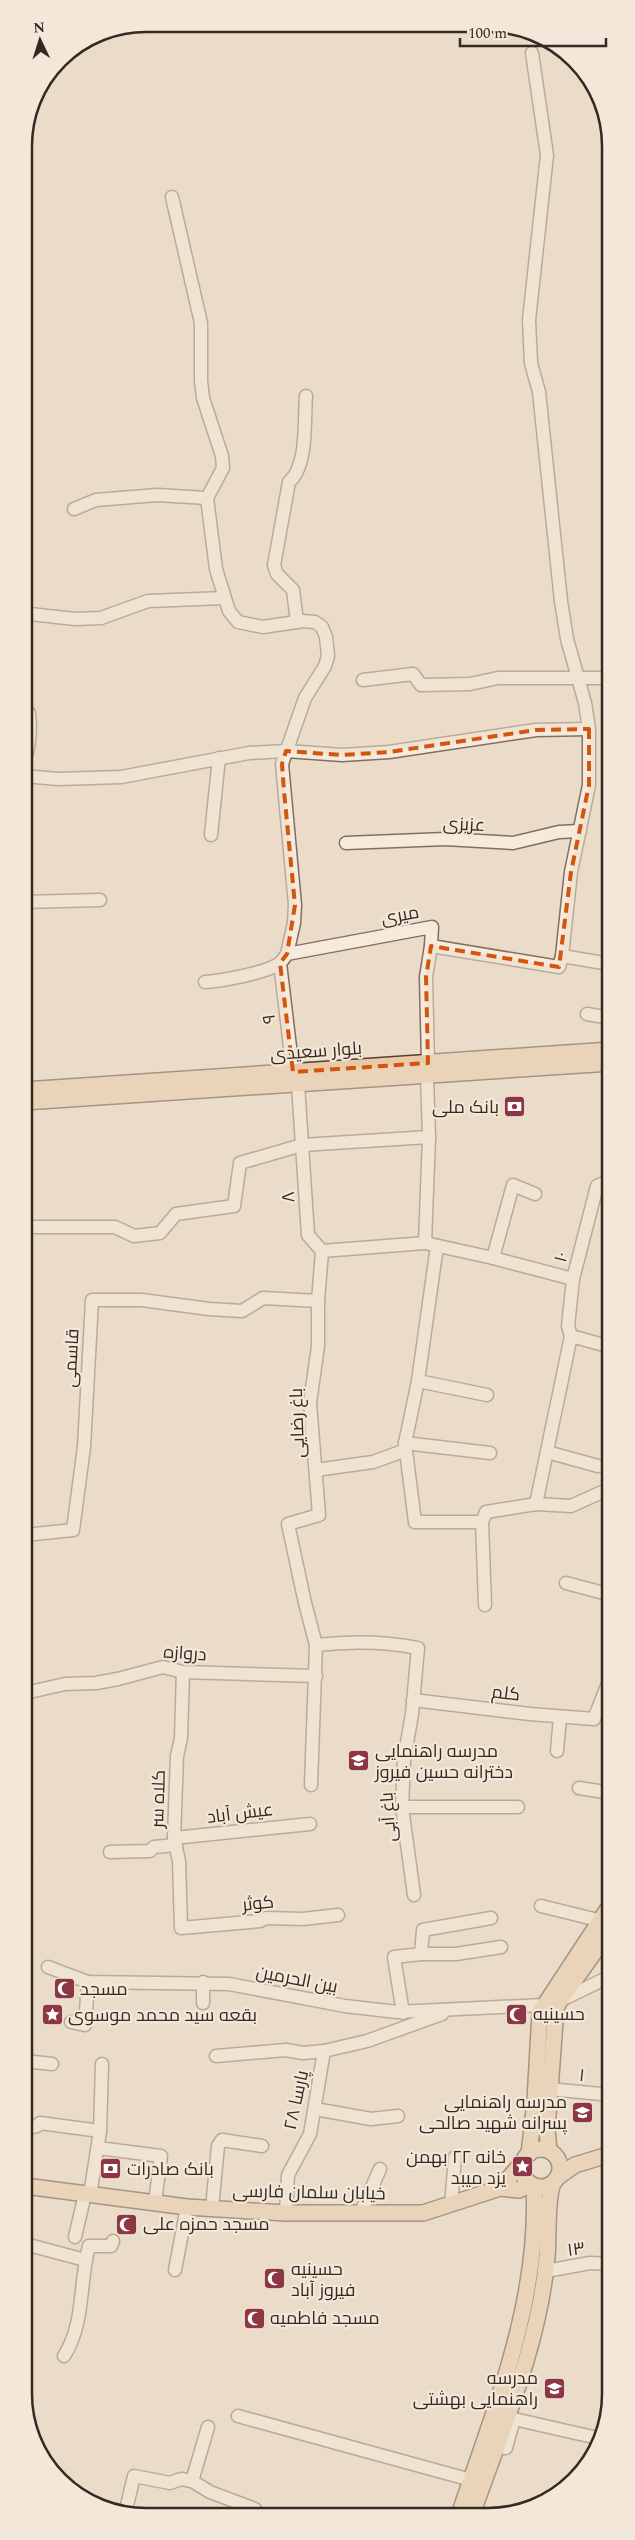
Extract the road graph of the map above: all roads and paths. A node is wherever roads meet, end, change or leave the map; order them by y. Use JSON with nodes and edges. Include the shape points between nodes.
{"nodes":[{"id":1,"x":532,"y":53,"type":"dead end"},
{"id":2,"x":172,"y":197,"type":"dead end"},
{"id":3,"x":306,"y":396,"type":"dead end"},
{"id":4,"x":207,"y":498,"type":"junction"},
{"id":5,"x":74,"y":509,"type":"dead end"},
{"id":6,"x":224,"y":598,"type":"junction"},
{"id":7,"x":33,"y":614,"type":"edge"},
{"id":8,"x":298,"y":622,"type":"junction"},
{"id":9,"x":578,"y":677,"type":"junction"},
{"id":10,"x":602,"y":678,"type":"edge"},
{"id":11,"x":364,"y":680,"type":"dead end"},
{"id":12,"x":589,"y":729,"type":"junction"},
{"id":13,"x":286,"y":751,"type":"junction"},
{"id":14,"x":219,"y":758,"type":"junction"},
{"id":15,"x":33,"y":777,"type":"edge"},
{"id":16,"x":580,"y":831,"type":"junction"},
{"id":17,"x":211,"y":835,"type":"dead end"},
{"id":18,"x":346,"y":843,"type":"dead end"},
{"id":19,"x":100,"y":900,"type":"dead end"},
{"id":20,"x":33,"y":902,"type":"edge"},
{"id":21,"x":431,"y":946,"type":"junction"},
{"id":22,"x":562,"y":956,"type":"junction"},
{"id":23,"x":284,"y":958,"type":"junction"},
{"id":24,"x":602,"y":963,"type":"edge"},
{"id":25,"x":205,"y":982,"type":"dead end"},
{"id":26,"x":587,"y":1014,"type":"dead end"},
{"id":27,"x":602,"y":1017,"type":"edge"},
{"id":28,"x":602,"y":1050,"type":"edge"},
{"id":29,"x":602,"y":1063,"type":"edge"},
{"id":30,"x":428,"y":1069,"type":"junction"},
{"id":31,"x":296,"y":1078,"type":"junction"},
{"id":32,"x":33,"y":1090,"type":"edge"},
{"id":33,"x":33,"y":1101,"type":"edge"},
{"id":34,"x":429,"y":1137,"type":"junction"},
{"id":35,"x":302,"y":1145,"type":"junction"},
{"id":36,"x":602,"y":1184,"type":"edge"},
{"id":37,"x":535,"y":1194,"type":"dead end"},
{"id":38,"x":33,"y":1227,"type":"edge"},
{"id":39,"x":431,"y":1245,"type":"junction"},
{"id":40,"x":322,"y":1251,"type":"junction"},
{"id":41,"x":493,"y":1258,"type":"junction"},
{"id":42,"x":573,"y":1279,"type":"junction"},
{"id":43,"x":318,"y":1301,"type":"junction"},
{"id":44,"x":571,"y":1336,"type":"junction"},
{"id":45,"x":602,"y":1345,"type":"edge"},
{"id":46,"x":418,"y":1381,"type":"junction"},
{"id":47,"x":487,"y":1394,"type":"dead end"},
{"id":48,"x":405,"y":1447,"type":"junction"},
{"id":49,"x":547,"y":1452,"type":"junction"},
{"id":50,"x":490,"y":1453,"type":"dead end"},
{"id":51,"x":598,"y":1466,"type":"dead end"},
{"id":52,"x":316,"y":1470,"type":"junction"},
{"id":53,"x":602,"y":1492,"type":"edge"},
{"id":54,"x":536,"y":1504,"type":"junction"},
{"id":55,"x":482,"y":1522,"type":"junction"},
{"id":56,"x":32,"y":1534,"type":"edge"},
{"id":57,"x":566,"y":1583,"type":"dead end"},
{"id":58,"x":602,"y":1593,"type":"edge"},
{"id":59,"x":485,"y":1605,"type":"dead end"},
{"id":60,"x":316,"y":1645,"type":"junction"},
{"id":61,"x":183,"y":1672,"type":"junction"},
{"id":62,"x":316,"y":1676,"type":"junction"},
{"id":63,"x":32,"y":1691,"type":"edge"},
{"id":64,"x":602,"y":1698,"type":"edge"},
{"id":65,"x":413,"y":1700,"type":"junction"},
{"id":66,"x":560,"y":1717,"type":"junction"},
{"id":67,"x":557,"y":1751,"type":"dead end"},
{"id":68,"x":311,"y":1785,"type":"dead end"},
{"id":69,"x":578,"y":1788,"type":"dead end"},
{"id":70,"x":602,"y":1791,"type":"edge"},
{"id":71,"x":402,"y":1807,"type":"junction"},
{"id":72,"x":518,"y":1808,"type":"dead end"},
{"id":73,"x":310,"y":1824,"type":"dead end"},
{"id":74,"x":175,"y":1842,"type":"junction"},
{"id":75,"x":110,"y":1852,"type":"dead end"},
{"id":76,"x":414,"y":1895,"type":"dead end"},
{"id":77,"x":541,"y":1906,"type":"dead end"},
{"id":78,"x":338,"y":1915,"type":"dead end"},
{"id":79,"x":490,"y":1918,"type":"dead end"},
{"id":80,"x":602,"y":1924,"type":"edge"},
{"id":81,"x":181,"y":1928,"type":"joint"},
{"id":82,"x":602,"y":1931,"type":"edge"},
{"id":83,"x":593,"y":1944,"type":"junction"},
{"id":84,"x":501,"y":1947,"type":"dead end"},
{"id":85,"x":421,"y":1954,"type":"junction"},
{"id":86,"x":48,"y":1967,"type":"dead end"},
{"id":87,"x":602,"y":1980,"type":"edge"},
{"id":88,"x":88,"y":1982,"type":"junction"},
{"id":89,"x":203,"y":1982,"type":"junction"},
{"id":90,"x":559,"y":2002,"type":"junction"},
{"id":91,"x":203,"y":2003,"type":"dead end"},
{"id":92,"x":543,"y":2005,"type":"junction"},
{"id":93,"x":451,"y":2010,"type":"junction"},
{"id":94,"x":403,"y":2012,"type":"junction"},
{"id":95,"x":71,"y":2022,"type":"dead end"},
{"id":96,"x":324,"y":2052,"type":"junction"},
{"id":97,"x":216,"y":2056,"type":"dead end"},
{"id":98,"x":32,"y":2062,"type":"edge"},
{"id":99,"x":52,"y":2064,"type":"dead end"},
{"id":100,"x":102,"y":2064,"type":"dead end"},
{"id":101,"x":549,"y":2088,"type":"junction"},
{"id":102,"x":602,"y":2094,"type":"edge"},
{"id":103,"x":315,"y":2109,"type":"junction"},
{"id":104,"x":398,"y":2116,"type":"dead end"},
{"id":105,"x":32,"y":2127,"type":"edge"},
{"id":106,"x":100,"y":2131,"type":"junction"},
{"id":107,"x":262,"y":2146,"type":"dead end"},
{"id":108,"x":98,"y":2148,"type":"junction"},
{"id":109,"x":552,"y":2153,"type":"junction"},
{"id":110,"x":602,"y":2155,"type":"edge"},
{"id":111,"x":602,"y":2156,"type":"edge"},
{"id":112,"x":454,"y":2157,"type":"dead end"},
{"id":113,"x":526,"y":2158,"type":"junction"},
{"id":114,"x":380,"y":2169,"type":"dead end"},
{"id":115,"x":556,"y":2180,"type":"junction"},
{"id":116,"x":533,"y":2185,"type":"junction"},
{"id":117,"x":32,"y":2187,"type":"edge"},
{"id":118,"x":500,"y":2188,"type":"junction"},
{"id":119,"x":88,"y":2194,"type":"junction"},
{"id":120,"x":155,"y":2202,"type":"junction"},
{"id":121,"x":451,"y":2205,"type":"junction"},
{"id":122,"x":187,"y":2207,"type":"junction"},
{"id":123,"x":212,"y":2208,"type":"junction"},
{"id":124,"x":361,"y":2212,"type":"junction"},
{"id":125,"x":286,"y":2213,"type":"junction"},
{"id":126,"x":75,"y":2237,"type":"dead end"},
{"id":127,"x":113,"y":2241,"type":"dead end"},
{"id":128,"x":32,"y":2246,"type":"edge"},
{"id":129,"x":85,"y":2260,"type":"junction"},
{"id":130,"x":602,"y":2264,"type":"edge"},
{"id":131,"x":175,"y":2270,"type":"dead end"},
{"id":132,"x":546,"y":2271,"type":"junction"},
{"id":133,"x":64,"y":2356,"type":"dead end"},
{"id":134,"x":238,"y":2416,"type":"dead end"},
{"id":135,"x":208,"y":2427,"type":"dead end"},
{"id":136,"x":594,"y":2437,"type":"edge"},
{"id":137,"x":497,"y":2447,"type":"junction"},
{"id":138,"x":471,"y":2480,"type":"junction"},
{"id":139,"x":192,"y":2481,"type":"junction"},
{"id":140,"x":127,"y":2506,"type":"edge"},
{"id":141,"x":252,"y":2508,"type":"edge"},
{"id":142,"x":461,"y":2508,"type":"edge"},
{"id":143,"x":475,"y":2508,"type":"edge"}],
"edges":[{"from":1,"to":9,"type":"street","via":[[547,155],[529,320],[531,363],[539,392],[561,601]]},
{"from":2,"to":4,"type":"street","via":[[200,323],[203,398],[222,456],[223,468]]},
{"from":3,"to":8,"type":"street","via":[[301,465],[296,476],[288,482],[274,565],[277,574],[293,590]]},
{"from":4,"to":5,"type":"street","via":[[157,496],[96,500]]},
{"from":4,"to":6,"type":"street","via":[[216,569]]},
{"from":6,"to":7,"type":"street","via":[[148,600],[101,618]]},
{"from":6,"to":8,"type":"street","via":[[238,622],[263,627]]},
{"from":8,"to":13,"type":"street","name":"۹","via":[[315,622],[322,627],[328,656],[320,676],[305,698]]},
{"from":9,"to":10,"type":"street"},
{"from":9,"to":11,"type":"street","via":[[498,678],[439,686],[421,685],[413,674]]},
{"from":9,"to":12,"type":"street"},
{"from":12,"to":13,"type":"street","via":[[536,730],[342,756]]},
{"from":12,"to":16,"type":"street","via":[[589,785]]},
{"from":13,"to":14,"type":"street"},
{"from":13,"to":23,"type":"street","name":"۹","via":[[282,764],[295,905],[294,923]]},
{"from":14,"to":15,"type":"street","via":[[121,776]]},
{"from":14,"to":17,"type":"street"},
{"from":16,"to":18,"type":"street","name":"عزیزی","via":[[559,832],[513,843],[445,839]]},
{"from":16,"to":22,"type":"street","via":[[571,872]]},
{"from":19,"to":20,"type":"street"},
{"from":21,"to":22,"type":"street","via":[[559,967]]},
{"from":21,"to":23,"type":"street","name":"میری","via":[[432,927]]},
{"from":21,"to":30,"type":"street","via":[[426,977]]},
{"from":22,"to":24,"type":"street"},
{"from":23,"to":25,"type":"street","name":"میری","via":[[270,968]]},
{"from":23,"to":31,"type":"street","name":"۹"},
{"from":26,"to":27,"type":"street"},
{"from":28,"to":30,"type":"main road","name":"بلوار سعیدی"},
{"from":29,"to":30,"type":"main road","name":"بلوار سعیدی"},
{"from":30,"to":31,"type":"main road","name":"بلوار سعیدی"},
{"from":30,"to":34,"type":"street"},
{"from":31,"to":32,"type":"main road","name":"بلوار سعیدی"},
{"from":31,"to":33,"type":"main road","name":"بلوار سعیدی"},
{"from":31,"to":35,"type":"street","name":"۸"},
{"from":34,"to":35,"type":"street"},
{"from":34,"to":39,"type":"street"},
{"from":35,"to":38,"type":"street","via":[[240,1163],[234,1206],[176,1214],[160,1233],[134,1236],[115,1227]]},
{"from":35,"to":40,"type":"street","name":"۸","via":[[308,1235]]},
{"from":36,"to":42,"type":"street","name":"۱۰","via":[[597,1186]]},
{"from":37,"to":41,"type":"street","via":[[513,1185]]},
{"from":39,"to":40,"type":"street","name":"۱۰"},
{"from":39,"to":41,"type":"street","name":"۱۰"},
{"from":39,"to":46,"type":"street"},
{"from":40,"to":43,"type":"street"},
{"from":41,"to":42,"type":"street","name":"۱۰"},
{"from":42,"to":44,"type":"street","via":[[568,1326]]},
{"from":43,"to":52,"type":"street","name":"باغ رضایی","via":[[318,1346],[310,1403]]},
{"from":43,"to":56,"type":"street","name":"قاسمی","via":[[263,1298],[242,1311],[142,1300],[92,1300],[84,1447],[73,1530]]},
{"from":44,"to":45,"type":"street"},
{"from":44,"to":49,"type":"street"},
{"from":46,"to":47,"type":"street"},
{"from":46,"to":48,"type":"street"},
{"from":48,"to":50,"type":"street"},
{"from":48,"to":52,"type":"street","via":[[373,1462]]},
{"from":48,"to":55,"type":"street","via":[[415,1522]]},
{"from":49,"to":51,"type":"street"},
{"from":49,"to":54,"type":"street"},
{"from":52,"to":60,"type":"street","name":"باغ رضایی","via":[[319,1515],[288,1524]]},
{"from":53,"to":54,"type":"street","via":[[571,1506]]},
{"from":54,"to":55,"type":"street","via":[[486,1512]]},
{"from":55,"to":59,"type":"street"},
{"from":57,"to":58,"type":"street"},
{"from":60,"to":62,"type":"street"},
{"from":60,"to":65,"type":"street","name":"باغ آبی","via":[[353,1641],[418,1648]]},
{"from":61,"to":62,"type":"street","name":"دروازه"},
{"from":61,"to":63,"type":"street","name":"دروازه","via":[[163,1666],[118,1679],[65,1684]]},
{"from":61,"to":74,"type":"street","name":"کلاه سر"},
{"from":62,"to":68,"type":"street"},
{"from":64,"to":66,"type":"street","name":"کلم","via":[[594,1718]]},
{"from":65,"to":66,"type":"street","name":"کلم"},
{"from":65,"to":71,"type":"street","name":"باغ آبی","via":[[404,1760]]},
{"from":66,"to":67,"type":"street"},
{"from":69,"to":70,"type":"street"},
{"from":71,"to":72,"type":"street"},
{"from":71,"to":76,"type":"street","name":"باغ آبی"},
{"from":73,"to":74,"type":"street","name":"عیش آباد"},
{"from":74,"to":75,"type":"street","name":"عیش آباد","via":[[150,1851]]},
{"from":74,"to":81,"type":"street","name":"کلاه سر","via":[[179,1862]]},
{"from":77,"to":80,"type":"street"},
{"from":78,"to":81,"type":"street","name":"کوثر","via":[[303,1919],[266,1918]]},
{"from":79,"to":85,"type":"street","via":[[423,1930]]},
{"from":82,"to":83,"type":"main road"},
{"from":83,"to":90,"type":"main road"},
{"from":83,"to":92,"type":"main road"},
{"from":84,"to":85,"type":"street","via":[[456,1954]]},
{"from":85,"to":94,"type":"street","via":[[394,1957]]},
{"from":86,"to":88,"type":"street","name":"بین الحرمین"},
{"from":87,"to":90,"type":"street"},
{"from":88,"to":89,"type":"street","name":"بین الحرمین"},
{"from":88,"to":95,"type":"street","via":[[85,2025]]},
{"from":89,"to":91,"type":"street"},
{"from":89,"to":94,"type":"street","name":"بین الحرمین","via":[[345,2006]]},
{"from":90,"to":101,"type":"main road"},
{"from":92,"to":93,"type":"street","name":"بین الحرمین"},
{"from":92,"to":113,"type":"main road"},
{"from":93,"to":94,"type":"street","name":"بین الحرمین"},
{"from":93,"to":96,"type":"street"},
{"from":96,"to":97,"type":"street","via":[[286,2050]]},
{"from":96,"to":103,"type":"street","name":"پارسا ۲۸"},
{"from":98,"to":99,"type":"street"},
{"from":100,"to":106,"type":"street"},
{"from":101,"to":102,"type":"street","name":"۱"},
{"from":101,"to":109,"type":"main road","via":[[547,2129]]},
{"from":103,"to":104,"type":"street","via":[[371,2119]]},
{"from":103,"to":125,"type":"street","name":"پارسا ۲۸","via":[[310,2134],[288,2175]]},
{"from":105,"to":106,"type":"street","via":[[40,2122]]},
{"from":106,"to":108,"type":"street"},
{"from":107,"to":123,"type":"street","via":[[222,2140],[218,2146]]},
{"from":108,"to":119,"type":"street"},
{"from":108,"to":120,"type":"street","via":[[161,2156]]},
{"from":109,"to":110,"type":"main road"},
{"from":109,"to":113,"type":"main road","via":[[538,2149]]},
{"from":109,"to":115,"type":"main road","via":[[560,2165]]},
{"from":111,"to":115,"type":"main road","via":[[575,2165]]},
{"from":112,"to":121,"type":"street"},
{"from":113,"to":116,"type":"main road","via":[[524,2174]]},
{"from":113,"to":118,"type":"main road","name":"خیابان سلمان فارسی"},
{"from":114,"to":124,"type":"street"},
{"from":115,"to":116,"type":"main road","via":[[544,2187]]},
{"from":115,"to":132,"type":"main road","via":[[549,2194]]},
{"from":116,"to":118,"type":"main road","name":"خیابان سلمان فارسی","via":[[519,2190]]},
{"from":116,"to":138,"type":"main road","via":[[535,2230],[527,2299],[506,2381]]},
{"from":117,"to":119,"type":"main road","name":"خیابان سلمان فارسی"},
{"from":118,"to":121,"type":"main road","name":"خیابان سلمان فارسی"},
{"from":119,"to":120,"type":"main road","name":"خیابان سلمان فارسی"},
{"from":119,"to":126,"type":"street"},
{"from":120,"to":122,"type":"main road","name":"خیابان سلمان فارسی"},
{"from":121,"to":124,"type":"main road","name":"خیابان سلمان فارسی","via":[[423,2213]]},
{"from":122,"to":123,"type":"main road","name":"خیابان سلمان فارسی"},
{"from":122,"to":131,"type":"street"},
{"from":123,"to":125,"type":"main road","name":"خیابان سلمان فارسی"},
{"from":124,"to":125,"type":"main road","name":"خیابان سلمان فارسی"},
{"from":127,"to":129,"type":"street","via":[[111,2246],[89,2246]]},
{"from":128,"to":129,"type":"street"},
{"from":129,"to":133,"type":"street","via":[[77,2321],[72,2342]]},
{"from":130,"to":132,"type":"street","name":"۱۳"},
{"from":132,"to":137,"type":"main road","via":[[541,2305],[524,2367]]},
{"from":134,"to":138,"type":"street"},
{"from":135,"to":139,"type":"street"},
{"from":136,"to":137,"type":"street","via":[[514,2419],[506,2448]]},
{"from":137,"to":143,"type":"main road"},
{"from":138,"to":142,"type":"main road"},
{"from":139,"to":140,"type":"street","via":[[181,2478],[170,2483],[134,2476]]},
{"from":139,"to":141,"type":"street","via":[[210,2492]]}]}
